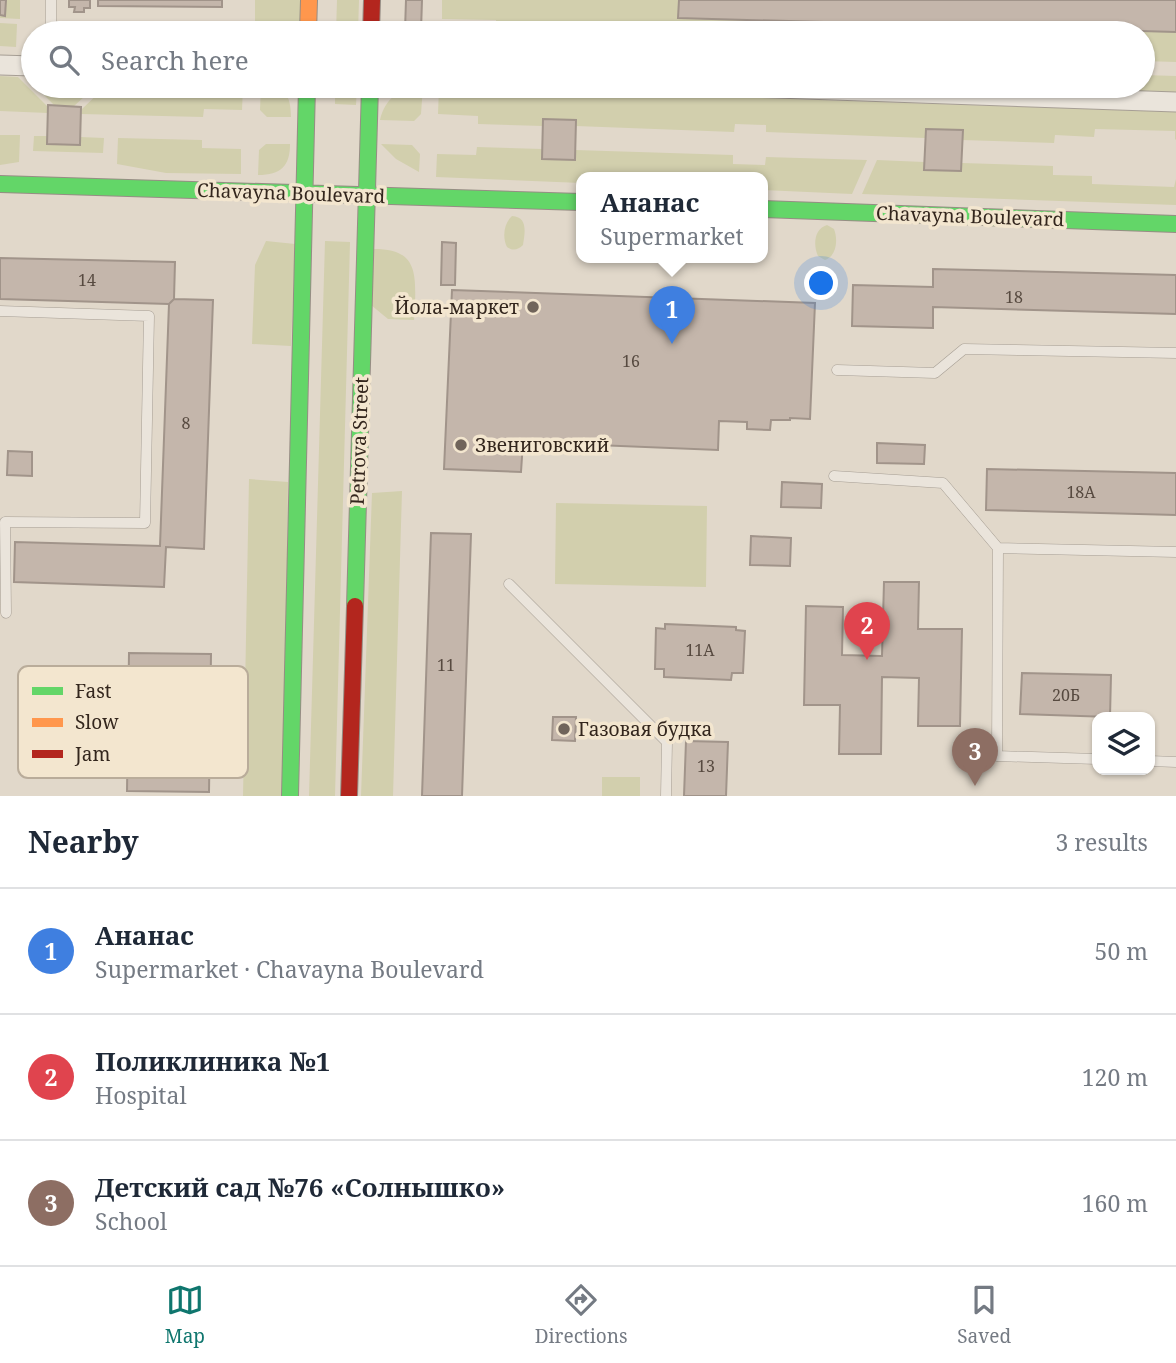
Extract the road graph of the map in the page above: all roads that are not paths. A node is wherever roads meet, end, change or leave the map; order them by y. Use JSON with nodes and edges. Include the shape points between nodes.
{"nodes":[{"id":1,"x":51,"y":0,"type":"edge"},
{"id":2,"x":309,"y":0,"type":"edge"},
{"id":3,"x":372,"y":0,"type":"edge"},
{"id":4,"x":51,"y":21,"type":"edge"},
{"id":5,"x":308,"y":21,"type":"edge"},
{"id":6,"x":371,"y":21,"type":"edge"},
{"id":7,"x":0,"y":65,"type":"edge"},
{"id":8,"x":21,"y":66,"type":"edge"},
{"id":9,"x":307,"y":98,"type":"edge"},
{"id":10,"x":369,"y":98,"type":"edge"},
{"id":11,"x":1062,"y":98,"type":"edge"},
{"id":12,"x":1176,"y":102,"type":"edge"},
{"id":13,"x":0,"y":184,"type":"edge"},
{"id":14,"x":304,"y":193,"type":"junction"},
{"id":15,"x":365,"y":195,"type":"junction"},
{"id":16,"x":576,"y":202,"type":"edge"},
{"id":17,"x":768,"y":209,"type":"edge"},
{"id":18,"x":1176,"y":224,"type":"edge"},
{"id":19,"x":0,"y":311,"type":"edge"},
{"id":20,"x":1176,"y":353,"type":"edge"},
{"id":21,"x":837,"y":370,"type":"dead end"},
{"id":22,"x":834,"y":476,"type":"dead end"},
{"id":23,"x":998,"y":548,"type":"junction"},
{"id":24,"x":1176,"y":552,"type":"edge"},
{"id":25,"x":509,"y":584,"type":"dead end"},
{"id":26,"x":6,"y":612,"type":"dead end"},
{"id":27,"x":1092,"y":759,"type":"edge"},
{"id":28,"x":1155,"y":761,"type":"edge"},
{"id":29,"x":1176,"y":762,"type":"edge"},
{"id":30,"x":290,"y":796,"type":"edge"},
{"id":31,"x":349,"y":796,"type":"edge"},
{"id":32,"x":666,"y":796,"type":"edge"}],
"edges":[{"from":1,"to":4,"type":"lane"},
{"from":2,"to":5,"type":"main road"},
{"from":3,"to":6,"type":"main road"},
{"from":7,"to":8,"type":"street"},
{"from":9,"to":14,"type":"main road"},
{"from":10,"to":15,"type":"main road","name":"Petrova Street"},
{"from":11,"to":12,"type":"street"},
{"from":13,"to":14,"type":"main road","name":"Chavayna Boulevard"},
{"from":14,"to":15,"type":"main road","name":"Chavayna Boulevard"},
{"from":14,"to":30,"type":"main road"},
{"from":15,"to":16,"type":"main road","name":"Chavayna Boulevard"},
{"from":15,"to":31,"type":"main road","name":"Petrova Street"},
{"from":17,"to":18,"type":"main road","name":"Chavayna Boulevard"},
{"from":19,"to":26,"type":"lane","via":[[149,316],[145,523],[5,522]]},
{"from":20,"to":21,"type":"lane","via":[[964,349],[935,373]]},
{"from":22,"to":23,"type":"lane","via":[[943,483]]},
{"from":23,"to":24,"type":"lane"},
{"from":23,"to":27,"type":"lane","via":[[997,756]]},
{"from":25,"to":32,"type":"lane","via":[[667,742]]},
{"from":28,"to":29,"type":"lane"}]}
